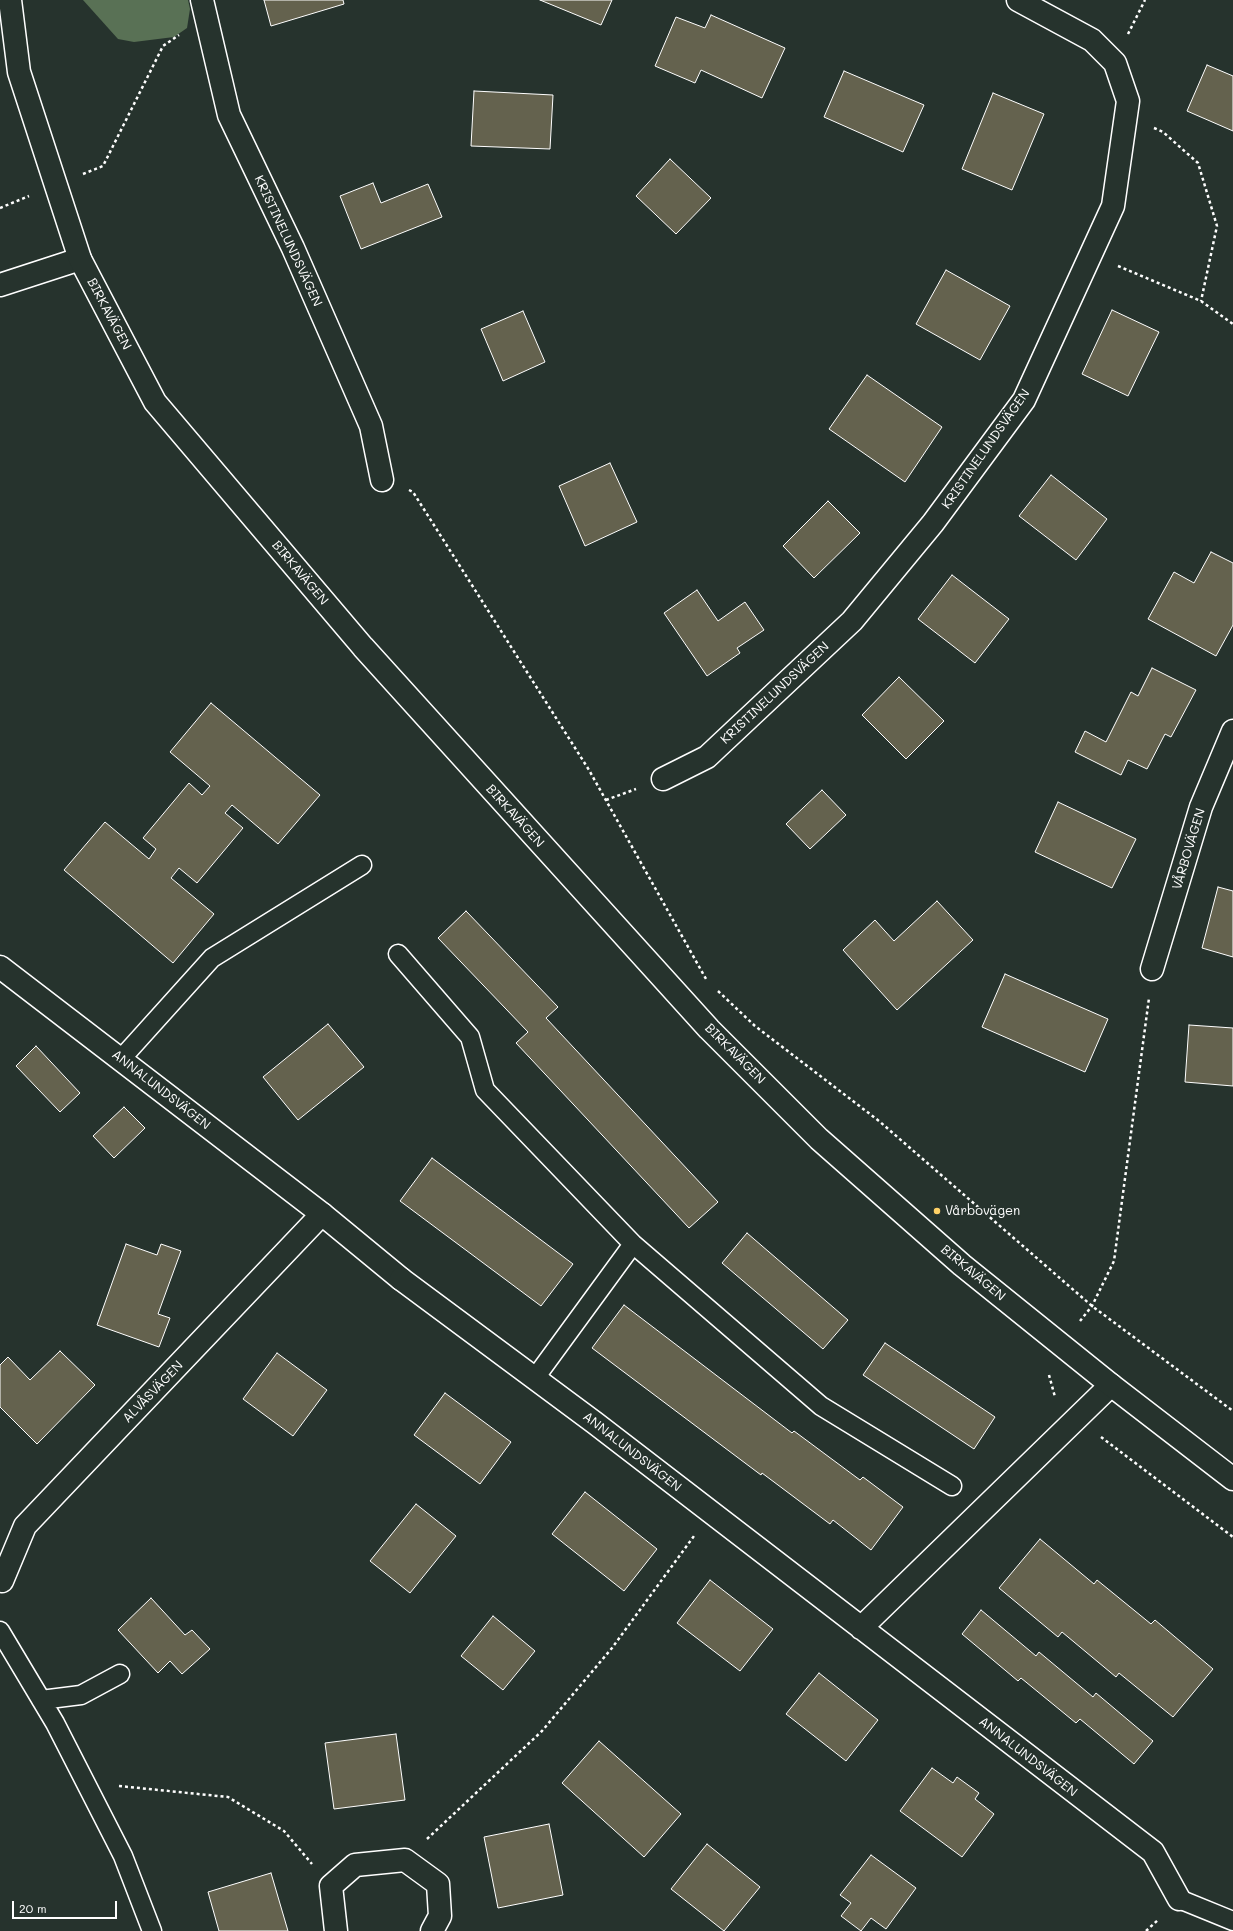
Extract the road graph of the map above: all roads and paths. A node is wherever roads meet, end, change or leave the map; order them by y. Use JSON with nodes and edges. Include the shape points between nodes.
{"nodes":[{"id":1,"x":10,"y":0,"type":"edge"},
{"id":2,"x":1018,"y":0,"type":"edge"},
{"id":3,"x":1144,"y":0,"type":"edge"},
{"id":4,"x":204,"y":8,"type":"edge"},
{"id":5,"x":1115,"y":63,"type":"junction"},
{"id":6,"x":1126,"y":115,"type":"junction"},
{"id":7,"x":56,"y":185,"type":"junction"},
{"id":8,"x":0,"y":208,"type":"edge"},
{"id":9,"x":1091,"y":254,"type":"junction"},
{"id":10,"x":80,"y":259,"type":"junction"},
{"id":11,"x":0,"y":285,"type":"edge"},
{"id":12,"x":1201,"y":301,"type":"junction"},
{"id":13,"x":1233,"y":324,"type":"edge"},
{"id":14,"x":382,"y":480,"type":"joint"},
{"id":15,"x":1233,"y":730,"type":"edge"},
{"id":16,"x":663,"y":780,"type":"dead end"},
{"id":17,"x":362,"y":865,"type":"dead end"},
{"id":18,"x":398,"y":954,"type":"dead end"},
{"id":19,"x":0,"y":967,"type":"edge"},
{"id":20,"x":1152,"y":969,"type":"joint"},
{"id":21,"x":708,"y":982,"type":"dead end"},
{"id":22,"x":713,"y":987,"type":"dead end"},
{"id":23,"x":121,"y":1059,"type":"junction"},
{"id":24,"x":322,"y":1214,"type":"junction"},
{"id":25,"x":633,"y":1244,"type":"junction"},
{"id":26,"x":1092,"y":1306,"type":"junction"},
{"id":27,"x":535,"y":1378,"type":"junction"},
{"id":28,"x":1112,"y":1385,"type":"junction"},
{"id":29,"x":1233,"y":1412,"type":"edge"},
{"id":30,"x":1233,"y":1479,"type":"edge"},
{"id":31,"x":952,"y":1486,"type":"dead end"},
{"id":32,"x":711,"y":1512,"type":"junction"},
{"id":33,"x":1,"y":1586,"type":"edge"},
{"id":34,"x":861,"y":1628,"type":"junction"},
{"id":35,"x":0,"y":1631,"type":"edge"},
{"id":36,"x":120,"y":1674,"type":"dead end"},
{"id":37,"x":41,"y":1700,"type":"junction"},
{"id":38,"x":86,"y":1782,"type":"junction"},
{"id":39,"x":405,"y":1860,"type":"junction"},
{"id":40,"x":331,"y":1886,"type":"junction"},
{"id":41,"x":1179,"y":1899,"type":"joint"},
{"id":42,"x":1233,"y":1921,"type":"edge"},
{"id":43,"x":152,"y":1931,"type":"edge"},
{"id":44,"x":336,"y":1931,"type":"edge"},
{"id":45,"x":432,"y":1931,"type":"edge"}],
"edges":[{"from":1,"to":7,"type":"street","name":"BIRKAVÄGEN","via":[[19,72]]},
{"from":2,"to":5,"type":"street","name":"KRISTINELUNDSVÄGEN","via":[[1092,40]]},
{"from":3,"to":5,"type":"path"},
{"from":4,"to":7,"type":"path","via":[[163,46],[103,166]]},
{"from":4,"to":14,"type":"street","name":"KRISTINELUNDSVÄGEN","via":[[229,116],[293,248],[371,426]]},
{"from":5,"to":6,"type":"street","name":"KRISTINELUNDSVÄGEN","via":[[1128,101]]},
{"from":6,"to":9,"type":"street","name":"KRISTINELUNDSVÄGEN","via":[[1113,206]]},
{"from":6,"to":12,"type":"path","via":[[1163,132],[1198,163],[1217,226]]},
{"from":7,"to":8,"type":"path"},
{"from":7,"to":10,"type":"street","name":"BIRKAVÄGEN"},
{"from":9,"to":12,"type":"path"},
{"from":9,"to":16,"type":"street","name":"KRISTINELUNDSVÄGEN","via":[[1024,400],[933,523],[846,626],[707,757]]},
{"from":10,"to":11,"type":"street"},
{"from":10,"to":28,"type":"street","name":"BIRKAVÄGEN","via":[[155,402],[363,647],[709,1029],[819,1139],[962,1265]]},
{"from":12,"to":13,"type":"path"},
{"from":14,"to":21,"type":"path","via":[[413,492],[589,770]]},
{"from":15,"to":20,"type":"street","name":"VÅRBOVÄGEN","via":[[1201,807]]},
{"from":17,"to":23,"type":"lane","via":[[212,958]]},
{"from":18,"to":25,"type":"lane","via":[[470,1037],[485,1090]]},
{"from":19,"to":23,"type":"street","name":"ANNALUNDSVÄGEN"},
{"from":20,"to":26,"type":"path","via":[[1114,1261]]},
{"from":22,"to":26,"type":"path","via":[[756,1026],[879,1122]]},
{"from":23,"to":24,"type":"street","name":"ANNALUNDSVÄGEN"},
{"from":24,"to":27,"type":"street","name":"ANNALUNDSVÄGEN","via":[[401,1279]]},
{"from":24,"to":33,"type":"street","name":"ALVÅSVÄGEN","via":[[25,1526]]},
{"from":25,"to":27,"type":"lane"},
{"from":25,"to":31,"type":"lane","via":[[821,1406]]},
{"from":26,"to":29,"type":"path"},
{"from":27,"to":32,"type":"street","name":"ANNALUNDSVÄGEN"},
{"from":28,"to":30,"type":"street","name":"BIRKAVÄGEN"},
{"from":28,"to":34,"type":"street"},
{"from":32,"to":34,"type":"street","name":"ANNALUNDSVÄGEN"},
{"from":32,"to":39,"type":"path","via":[[612,1648],[542,1731]]},
{"from":34,"to":41,"type":"street","name":"ANNALUNDSVÄGEN","via":[[1153,1852]]},
{"from":35,"to":37,"type":"lane"},
{"from":36,"to":37,"type":"lane","via":[[81,1695]]},
{"from":37,"to":38,"type":"lane"},
{"from":38,"to":40,"type":"path","via":[[228,1797],[284,1831]]},
{"from":38,"to":43,"type":"lane","via":[[123,1856]]},
{"from":39,"to":40,"type":"street","via":[[355,1865]]},
{"from":39,"to":45,"type":"street","via":[[438,1884],[440,1916]]},
{"from":40,"to":44,"type":"street"},
{"from":41,"to":42,"type":"lane"}]}
